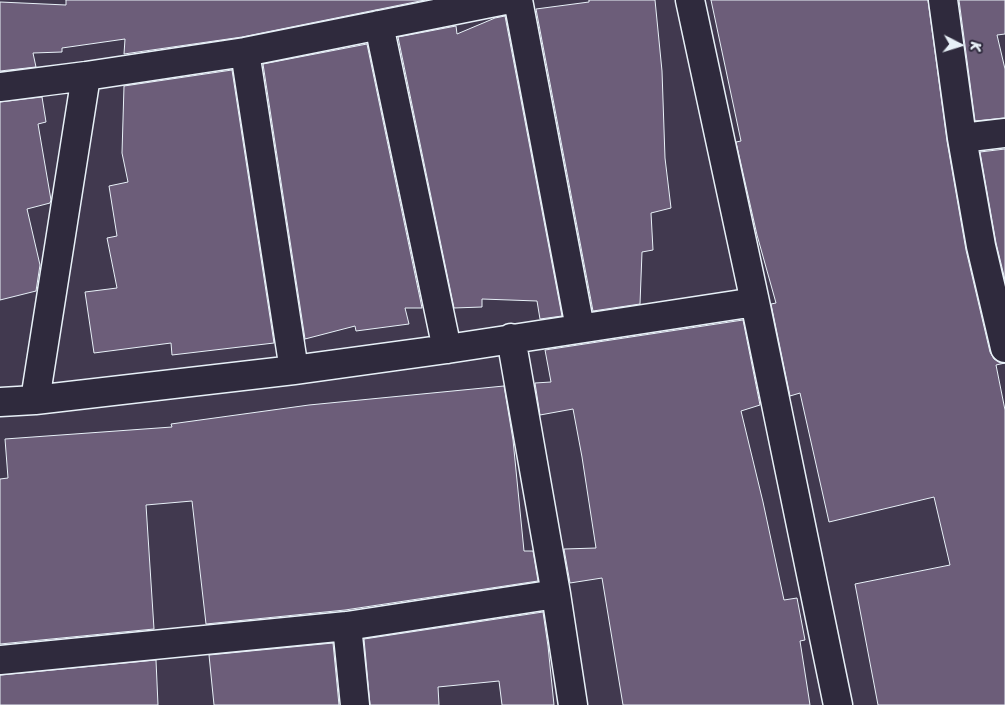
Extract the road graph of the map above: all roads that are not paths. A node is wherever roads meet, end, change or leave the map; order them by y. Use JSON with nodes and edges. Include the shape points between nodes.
{"nodes":[{"id":1,"x":505,"y":0,"type":"edge"},
{"id":2,"x":518,"y":0,"type":"edge"},
{"id":3,"x":690,"y":0,"type":"edge"},
{"id":4,"x":943,"y":0,"type":"edge"},
{"id":5,"x":426,"y":8,"type":"edge"},
{"id":6,"x":379,"y":26,"type":"junction"},
{"id":7,"x":245,"y":52,"type":"junction"},
{"id":8,"x":86,"y":76,"type":"junction"},
{"id":9,"x":0,"y":87,"type":"edge"},
{"id":10,"x":1005,"y":133,"type":"edge"},
{"id":11,"x":962,"y":138,"type":"junction"},
{"id":12,"x":755,"y":302,"type":"junction"},
{"id":13,"x":580,"y":328,"type":"junction"},
{"id":14,"x":511,"y":338,"type":"junction"},
{"id":15,"x":1005,"y":348,"type":"edge"},
{"id":16,"x":447,"y":349,"type":"junction"},
{"id":17,"x":294,"y":370,"type":"junction"},
{"id":18,"x":35,"y":400,"type":"junction"},
{"id":19,"x":0,"y":402,"type":"edge"},
{"id":20,"x":556,"y":594,"type":"junction"},
{"id":21,"x":347,"y":626,"type":"junction"},
{"id":22,"x":0,"y":660,"type":"edge"},
{"id":23,"x":355,"y":705,"type":"edge"},
{"id":24,"x":573,"y":705,"type":"edge"},
{"id":25,"x":838,"y":705,"type":"edge"}],
"edges":[{"from":1,"to":5,"type":"street"},
{"from":2,"to":13,"type":"street"},
{"from":3,"to":12,"type":"street"},
{"from":4,"to":11,"type":"street"},
{"from":5,"to":6,"type":"street"},
{"from":6,"to":7,"type":"street"},
{"from":6,"to":16,"type":"street"},
{"from":7,"to":8,"type":"street"},
{"from":7,"to":17,"type":"street"},
{"from":8,"to":9,"type":"street"},
{"from":8,"to":18,"type":"street"},
{"from":10,"to":11,"type":"street"},
{"from":11,"to":15,"type":"street","via":[[981,246]]},
{"from":12,"to":13,"type":"street"},
{"from":12,"to":25,"type":"street"},
{"from":13,"to":14,"type":"street"},
{"from":14,"to":16,"type":"street"},
{"from":14,"to":20,"type":"street"},
{"from":16,"to":17,"type":"street"},
{"from":17,"to":18,"type":"street"},
{"from":18,"to":19,"type":"street"},
{"from":20,"to":21,"type":"street"},
{"from":20,"to":24,"type":"street"},
{"from":21,"to":22,"type":"street"},
{"from":21,"to":23,"type":"street"}]}
